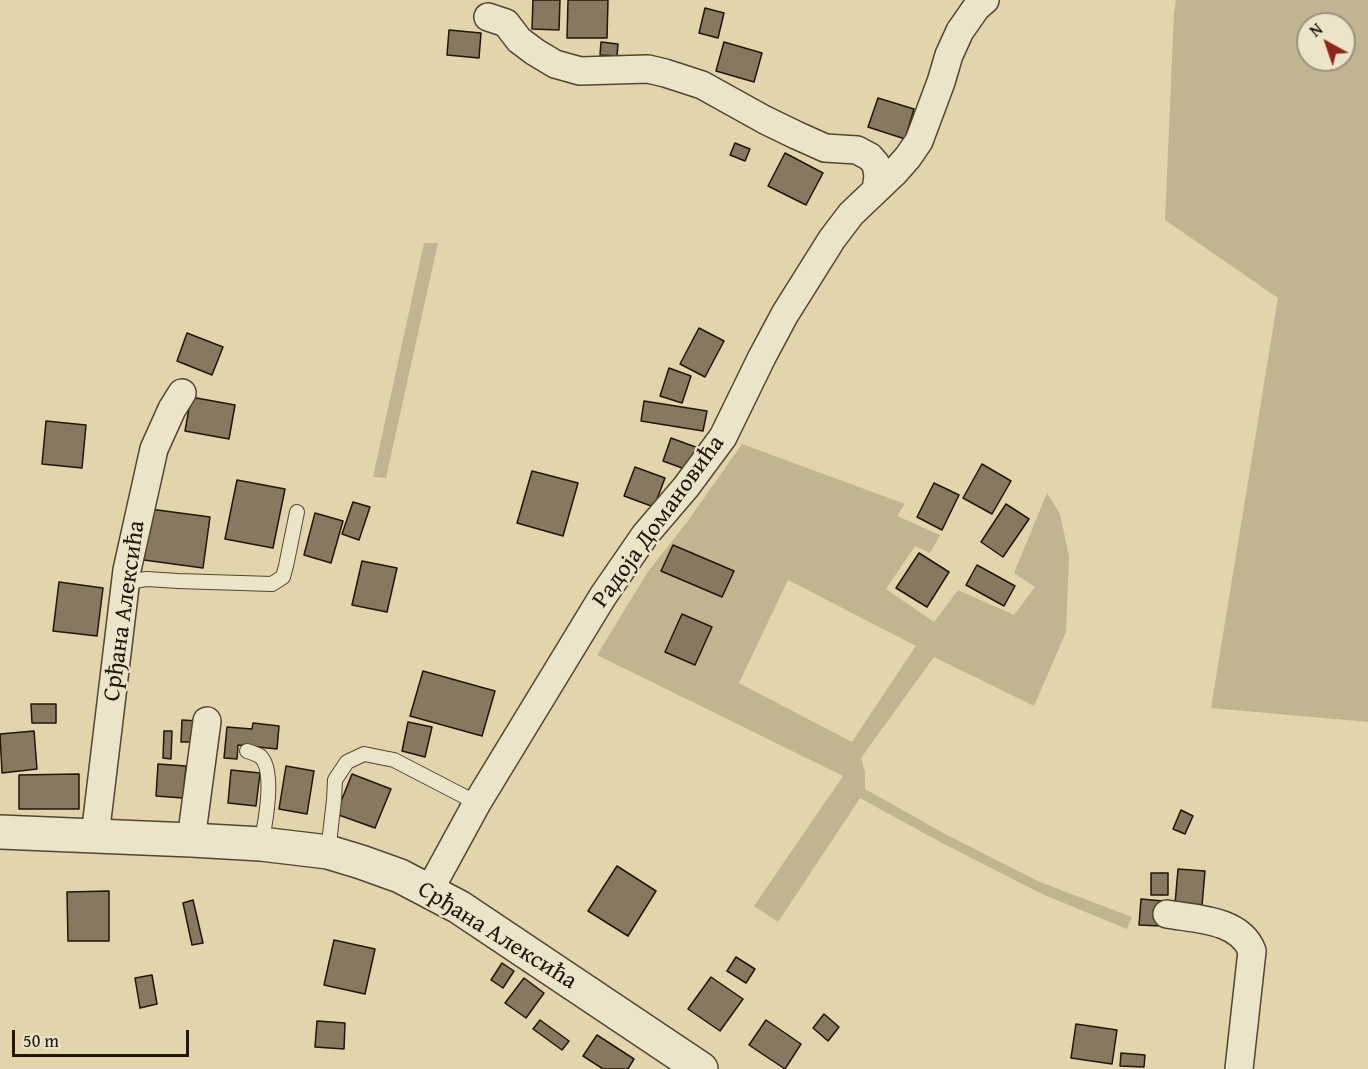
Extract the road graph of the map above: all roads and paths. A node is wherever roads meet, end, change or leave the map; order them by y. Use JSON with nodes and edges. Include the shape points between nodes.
{"nodes":[{"id":1,"x":985,"y":0,"type":"edge"},
{"id":2,"x":488,"y":17,"type":"dead end"},
{"id":3,"x":876,"y":190,"type":"junction"},
{"id":4,"x":182,"y":393,"type":"dead end"},
{"id":5,"x":297,"y":512,"type":"dead end"},
{"id":6,"x":126,"y":582,"type":"junction"},
{"id":7,"x":207,"y":721,"type":"dead end"},
{"id":8,"x":246,"y":751,"type":"dead end"},
{"id":9,"x":477,"y":803,"type":"junction"},
{"id":10,"x":0,"y":832,"type":"edge"},
{"id":11,"x":95,"y":836,"type":"junction"},
{"id":12,"x":191,"y":840,"type":"junction"},
{"id":13,"x":261,"y":844,"type":"junction"},
{"id":14,"x":328,"y":852,"type":"junction"},
{"id":15,"x":429,"y":891,"type":"junction"},
{"id":16,"x":1167,"y":914,"type":"dead end"},
{"id":17,"x":701,"y":1069,"type":"edge"},
{"id":18,"x":1239,"y":1069,"type":"edge"}],
"edges":[{"from":1,"to":3,"type":"street","name":"Радоја Домановића","via":[[960,31],[919,141]]},
{"from":2,"to":3,"type":"street","via":[[506,23],[519,40],[555,64],[580,70],[648,69],[665,73],[702,86],[825,148],[857,150],[876,164]]},
{"from":3,"to":9,"type":"street","name":"Радоја Домановића","via":[[832,238],[776,331],[723,437],[645,535],[603,596]]},
{"from":4,"to":6,"type":"street","name":"Срђана Алексића","via":[[154,449]]},
{"from":5,"to":6,"type":"lane","via":[[283,577],[272,584],[147,579]]},
{"from":6,"to":11,"type":"street","name":"Срђана Алексића"},
{"from":7,"to":12,"type":"street"},
{"from":8,"to":13,"type":"lane","via":[[260,756],[267,766],[267,812]]},
{"from":9,"to":14,"type":"lane","via":[[394,760],[364,753],[347,762],[335,780]]},
{"from":9,"to":15,"type":"street","name":"Радоја Домановића"},
{"from":10,"to":11,"type":"street","name":"Срђана Алексића"},
{"from":11,"to":12,"type":"street","name":"Срђана Алексића"},
{"from":12,"to":13,"type":"street","name":"Срђана Алексића"},
{"from":13,"to":14,"type":"street","name":"Срђана Алексића"},
{"from":14,"to":15,"type":"street","name":"Срђана Алексића","via":[[400,876]]},
{"from":15,"to":17,"type":"street","name":"Срђана Алексића","via":[[459,907]]},
{"from":16,"to":18,"type":"street","via":[[1233,928],[1249,943],[1252,951]]}]}
